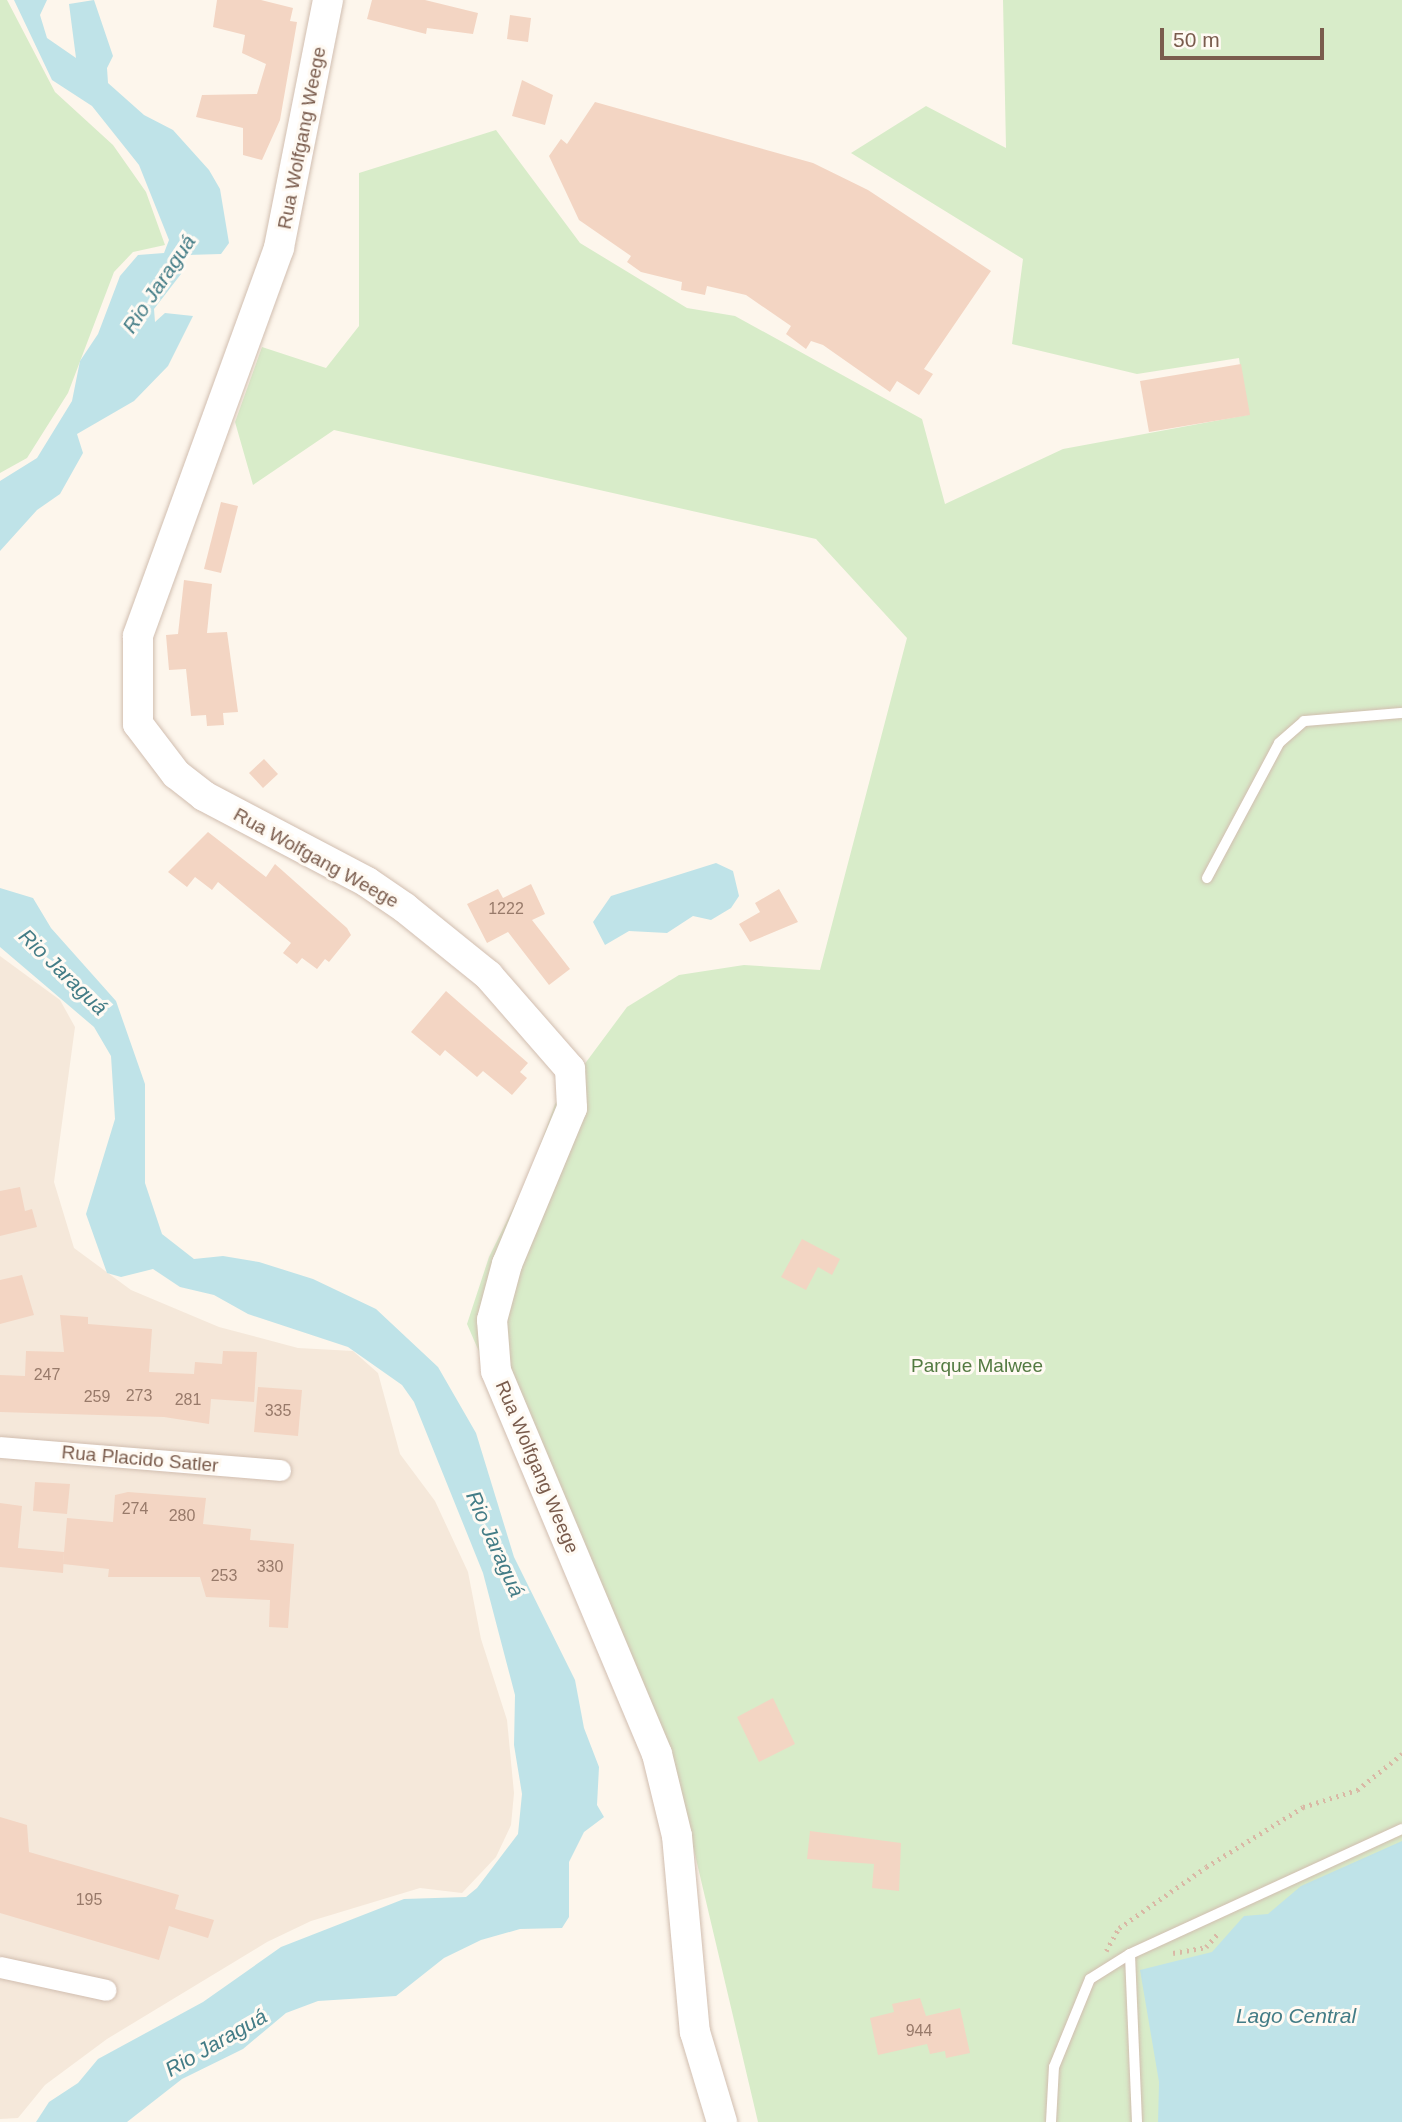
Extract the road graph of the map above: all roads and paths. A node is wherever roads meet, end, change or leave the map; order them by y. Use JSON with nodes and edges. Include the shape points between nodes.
{"nodes":[{"id":1,"x":328,"y":0,"type":"edge"},
{"id":2,"x":1402,"y":713,"type":"edge"},
{"id":3,"x":1207,"y":878,"type":"dead end"},
{"id":4,"x":0,"y":1447,"type":"edge"},
{"id":5,"x":280,"y":1470,"type":"dead end"},
{"id":6,"x":1402,"y":1754,"type":"edge"},
{"id":7,"x":1402,"y":1829,"type":"edge"},
{"id":8,"x":1221,"y":1929,"type":"dead end"},
{"id":9,"x":1130,"y":1954,"type":"junction"},
{"id":10,"x":1158,"y":1956,"type":"dead end"},
{"id":11,"x":0,"y":1967,"type":"edge"},
{"id":12,"x":1090,"y":1979,"type":"junction"},
{"id":13,"x":106,"y":1990,"type":"dead end"},
{"id":14,"x":722,"y":2122,"type":"edge"},
{"id":15,"x":1051,"y":2122,"type":"edge"},
{"id":16,"x":1137,"y":2122,"type":"edge"}],
"edges":[{"from":1,"to":14,"type":"street","name":"Rua Wolfgang Weege","via":[[279,248],[138,636],[138,724],[176,774],[204,796],[367,882],[415,916],[488,975],[570,1069],[572,1108],[507,1264],[492,1320],[496,1371],[657,1754],[677,1836],[695,2032]]},
{"from":2,"to":3,"type":"lane","via":[[1304,721],[1279,743]]},
{"from":4,"to":5,"type":"street","name":"Rua Placido Satler"},
{"from":6,"to":12,"type":"path","via":[[1357,1790],[1303,1807],[1119,1928]]},
{"from":7,"to":9,"type":"lane"},
{"from":8,"to":10,"type":"path","via":[[1206,1947]]},
{"from":9,"to":12,"type":"lane"},
{"from":9,"to":16,"type":"lane"},
{"from":11,"to":13,"type":"street"},
{"from":12,"to":15,"type":"lane","via":[[1054,2067]]}]}
